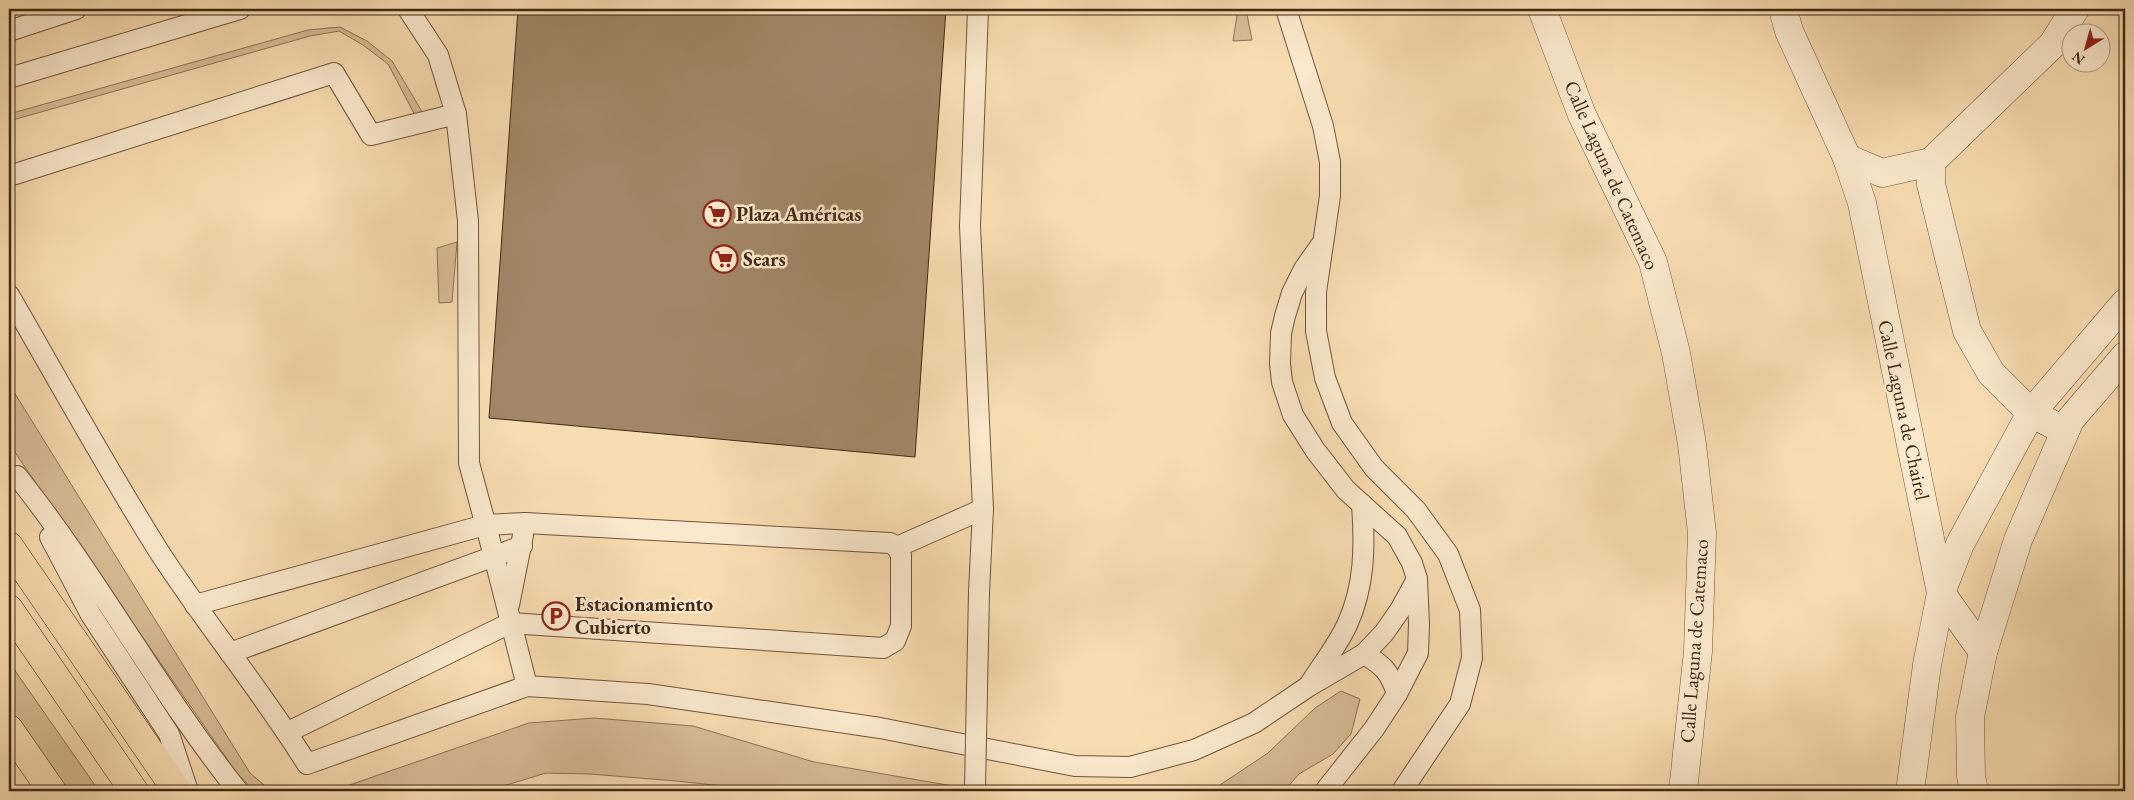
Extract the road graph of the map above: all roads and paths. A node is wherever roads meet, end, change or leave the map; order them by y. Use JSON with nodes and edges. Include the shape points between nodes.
{"nodes":[{"id":1,"x":76,"y":9,"type":"edge"},
{"id":2,"x":240,"y":9,"type":"edge"},
{"id":3,"x":408,"y":9,"type":"edge"},
{"id":4,"x":978,"y":9,"type":"edge"},
{"id":5,"x":1286,"y":9,"type":"edge"},
{"id":6,"x":1542,"y":9,"type":"edge"},
{"id":7,"x":1783,"y":9,"type":"edge"},
{"id":8,"x":2075,"y":9,"type":"edge"},
{"id":9,"x":9,"y":31,"type":"edge"},
{"id":10,"x":9,"y":78,"type":"edge"},
{"id":11,"x":456,"y":114,"type":"junction"},
{"id":12,"x":1847,"y":158,"type":"junction"},
{"id":13,"x":1931,"y":162,"type":"junction"},
{"id":14,"x":9,"y":176,"type":"edge"},
{"id":15,"x":1324,"y":239,"type":"junction"},
{"id":16,"x":9,"y":295,"type":"edge"},
{"id":17,"x":2125,"y":303,"type":"edge"},
{"id":18,"x":1316,"y":313,"type":"junction"},
{"id":19,"x":1285,"y":316,"type":"junction"},
{"id":20,"x":2125,"y":356,"type":"edge"},
{"id":21,"x":2031,"y":414,"type":"junction"},
{"id":22,"x":2065,"y":431,"type":"junction"},
{"id":23,"x":13,"y":471,"type":"edge"},
{"id":24,"x":1362,"y":504,"type":"junction"},
{"id":25,"x":983,"y":508,"type":"junction"},
{"id":26,"x":524,"y":523,"type":"junction"},
{"id":27,"x":485,"y":524,"type":"junction"},
{"id":28,"x":9,"y":546,"type":"edge"},
{"id":29,"x":522,"y":546,"type":"junction"},
{"id":30,"x":897,"y":547,"type":"junction"},
{"id":31,"x":494,"y":556,"type":"junction"},
{"id":32,"x":1418,"y":579,"type":"junction"},
{"id":33,"x":1942,"y":593,"type":"junction"},
{"id":34,"x":195,"y":605,"type":"junction"},
{"id":35,"x":9,"y":609,"type":"edge"},
{"id":36,"x":509,"y":617,"type":"junction"},
{"id":37,"x":1983,"y":652,"type":"junction"},
{"id":38,"x":230,"y":653,"type":"junction"},
{"id":39,"x":1364,"y":654,"type":"junction"},
{"id":40,"x":527,"y":686,"type":"junction"},
{"id":41,"x":1309,"y":686,"type":"junction"},
{"id":42,"x":1397,"y":694,"type":"junction"},
{"id":43,"x":9,"y":729,"type":"edge"},
{"id":44,"x":288,"y":732,"type":"junction"},
{"id":45,"x":975,"y":790,"type":"edge"},
{"id":46,"x":52,"y":791,"type":"edge"},
{"id":47,"x":134,"y":791,"type":"edge"},
{"id":48,"x":177,"y":791,"type":"edge"},
{"id":49,"x":188,"y":791,"type":"edge"},
{"id":50,"x":238,"y":791,"type":"edge"},
{"id":51,"x":1325,"y":791,"type":"edge"},
{"id":52,"x":1402,"y":791,"type":"edge"},
{"id":53,"x":1683,"y":791,"type":"edge"},
{"id":54,"x":1910,"y":791,"type":"edge"},
{"id":55,"x":1974,"y":791,"type":"edge"}],
"edges":[{"from":1,"to":9,"type":"lane"},
{"from":2,"to":10,"type":"lane"},
{"from":3,"to":11,"type":"lane","via":[[438,55]]},
{"from":4,"to":25,"type":"lane","via":[[970,226]]},
{"from":5,"to":15,"type":"lane","via":[[1323,126],[1330,162],[1330,196]]},
{"from":6,"to":53,"type":"street","name":"Calle Laguna de Catemaco","via":[[1582,115],[1652,262],[1676,353],[1702,532],[1698,651]]},
{"from":7,"to":12,"type":"street","name":"Calle Laguna de Chairel","via":[[1789,31]]},
{"from":8,"to":13,"type":"street","via":[[2053,44]]},
{"from":11,"to":14,"type":"lane","via":[[371,135],[334,73]]},
{"from":11,"to":27,"type":"lane","via":[[468,222],[469,463]]},
{"from":12,"to":13,"type":"street","via":[[1882,173]]},
{"from":12,"to":33,"type":"street","name":"Calle Laguna de Chairel","via":[[1862,203]]},
{"from":13,"to":21,"type":"street","via":[[1931,184],[1967,331],[1991,373]]},
{"from":15,"to":18,"type":"lane"},
{"from":15,"to":19,"type":"lane","via":[[1300,277]]},
{"from":16,"to":34,"type":"lane","via":[[158,549]]},
{"from":17,"to":21,"type":"street"},
{"from":18,"to":19,"type":"lane"},
{"from":18,"to":52,"type":"lane","via":[[1325,378],[1342,423],[1374,468],[1416,510],[1448,554],[1470,610],[1472,658],[1460,704]]},
{"from":19,"to":24,"type":"lane","via":[[1280,364],[1282,382],[1293,415],[1346,490]]},
{"from":20,"to":22,"type":"street","via":[[2070,420]]},
{"from":21,"to":22,"type":"street"},
{"from":21,"to":33,"type":"street","via":[[1960,544]]},
{"from":22,"to":37,"type":"street","via":[[2018,540]]},
{"from":23,"to":49,"type":"lane","via":[[92,615],[169,734]]},
{"from":23,"to":50,"type":"lane","via":[[50,518],[183,716]]},
{"from":24,"to":32,"type":"lane","via":[[1397,536]]},
{"from":24,"to":41,"type":"lane","via":[[1365,548],[1361,586],[1347,626]]},
{"from":25,"to":30,"type":"lane"},
{"from":25,"to":45,"type":"lane","bridge":true},
{"from":26,"to":27,"type":"lane"},
{"from":26,"to":29,"type":"lane"},
{"from":26,"to":30,"type":"lane","via":[[890,543]]},
{"from":27,"to":31,"type":"lane"},
{"from":27,"to":34,"type":"lane"},
{"from":28,"to":48,"type":"highway"},
{"from":29,"to":31,"type":"lane"},
{"from":29,"to":36,"type":"lane"},
{"from":30,"to":36,"type":"lane","via":[[901,555],[901,626],[895,641],[883,648]]},
{"from":31,"to":36,"type":"lane"},
{"from":31,"to":38,"type":"lane"},
{"from":32,"to":39,"type":"lane","via":[[1389,625]]},
{"from":32,"to":42,"type":"lane","via":[[1418,653]]},
{"from":33,"to":37,"type":"street","name":"Calle Laguna de Chairel"},
{"from":33,"to":54,"type":"street","via":[[1927,665]]},
{"from":34,"to":38,"type":"lane"},
{"from":35,"to":47,"type":"highway"},
{"from":36,"to":40,"type":"lane"},
{"from":36,"to":44,"type":"lane"},
{"from":37,"to":55,"type":"street","via":[[1970,717]]},
{"from":38,"to":44,"type":"lane"},
{"from":39,"to":41,"type":"lane"},
{"from":39,"to":42,"type":"lane","via":[[1391,676]]},
{"from":40,"to":41,"type":"lane","via":[[648,694],[880,728],[1074,766],[1130,767],[1194,750],[1254,723]]},
{"from":40,"to":44,"type":"lane","via":[[307,764]]},
{"from":42,"to":51,"type":"lane"},
{"from":43,"to":46,"type":"highway"}]}
